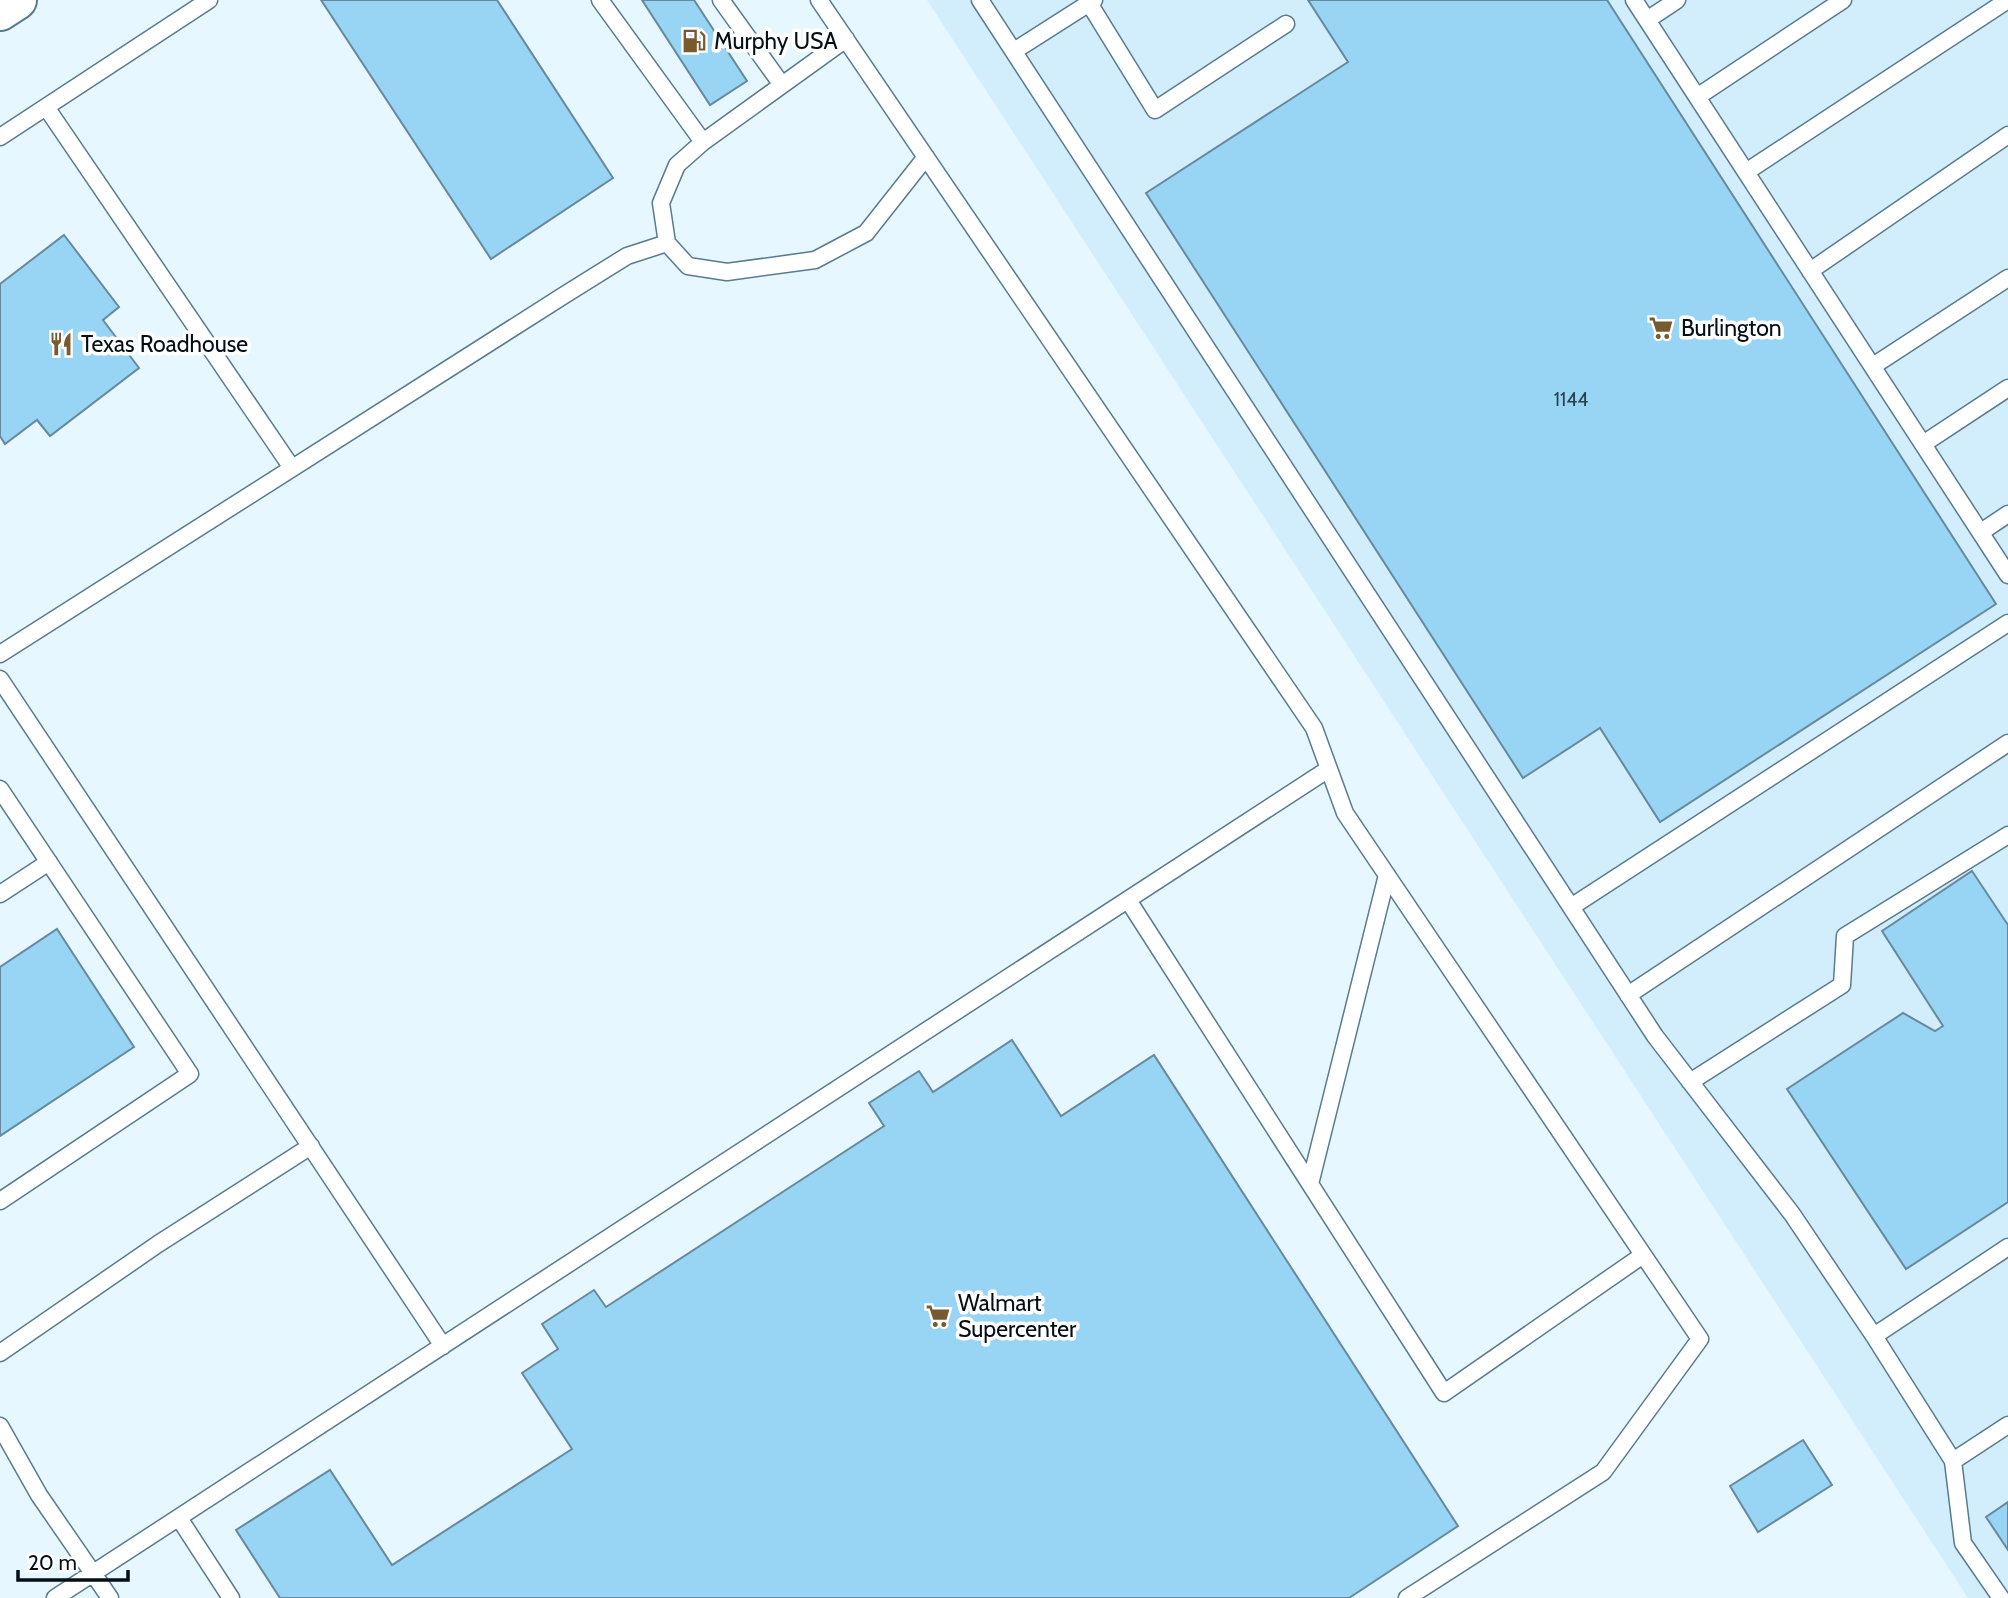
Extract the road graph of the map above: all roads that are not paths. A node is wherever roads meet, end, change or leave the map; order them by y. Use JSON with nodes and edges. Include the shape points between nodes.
{"nodes":[{"id":1,"x":17,"y":0,"type":"edge"},
{"id":2,"x":209,"y":0,"type":"edge"},
{"id":3,"x":600,"y":0,"type":"edge"},
{"id":4,"x":721,"y":0,"type":"edge"},
{"id":5,"x":820,"y":0,"type":"edge"},
{"id":6,"x":980,"y":0,"type":"edge"},
{"id":7,"x":1634,"y":0,"type":"edge"},
{"id":8,"x":1677,"y":0,"type":"edge"},
{"id":9,"x":1843,"y":0,"type":"edge"},
{"id":10,"x":2008,"y":0,"type":"edge"},
{"id":11,"x":1091,"y":1,"type":"edge"},
{"id":12,"x":0,"y":11,"type":"edge"},
{"id":13,"x":1647,"y":20,"type":"junction"},
{"id":14,"x":1286,"y":24,"type":"dead end"},
{"id":15,"x":846,"y":39,"type":"junction"},
{"id":16,"x":1014,"y":51,"type":"junction"},
{"id":17,"x":782,"y":85,"type":"junction"},
{"id":18,"x":1697,"y":97,"type":"junction"},
{"id":19,"x":46,"y":107,"type":"junction"},
{"id":20,"x":2008,"y":135,"type":"edge"},
{"id":21,"x":0,"y":137,"type":"edge"},
{"id":22,"x":703,"y":142,"type":"junction"},
{"id":23,"x":926,"y":157,"type":"junction"},
{"id":24,"x":1746,"y":172,"type":"junction"},
{"id":25,"x":667,"y":243,"type":"junction"},
{"id":26,"x":1810,"y":271,"type":"junction"},
{"id":27,"x":2008,"y":278,"type":"edge"},
{"id":28,"x":1873,"y":366,"type":"junction"},
{"id":29,"x":2008,"y":388,"type":"edge"},
{"id":30,"x":1923,"y":444,"type":"junction"},
{"id":31,"x":292,"y":468,"type":"junction"},
{"id":32,"x":2008,"y":514,"type":"edge"},
{"id":33,"x":1980,"y":532,"type":"junction"},
{"id":34,"x":2008,"y":575,"type":"edge"},
{"id":35,"x":2008,"y":623,"type":"edge"},
{"id":36,"x":0,"y":654,"type":"edge"},
{"id":37,"x":0,"y":679,"type":"edge"},
{"id":38,"x":2008,"y":743,"type":"edge"},
{"id":39,"x":1327,"y":770,"type":"junction"},
{"id":40,"x":0,"y":789,"type":"edge"},
{"id":41,"x":2008,"y":835,"type":"edge"},
{"id":42,"x":48,"y":862,"type":"junction"},
{"id":43,"x":1387,"y":875,"type":"junction"},
{"id":44,"x":0,"y":894,"type":"edge"},
{"id":45,"x":1128,"y":900,"type":"junction"},
{"id":46,"x":1571,"y":907,"type":"junction"},
{"id":47,"x":1628,"y":995,"type":"junction"},
{"id":48,"x":1690,"y":1082,"type":"junction"},
{"id":49,"x":311,"y":1146,"type":"junction"},
{"id":50,"x":1310,"y":1184,"type":"junction"},
{"id":51,"x":0,"y":1201,"type":"edge"},
{"id":52,"x":2008,"y":1247,"type":"edge"},
{"id":53,"x":1643,"y":1255,"type":"junction"},
{"id":54,"x":1874,"y":1336,"type":"junction"},
{"id":55,"x":443,"y":1346,"type":"junction"},
{"id":56,"x":0,"y":1353,"type":"edge"},
{"id":57,"x":2008,"y":1425,"type":"edge"},
{"id":58,"x":0,"y":1426,"type":"edge"},
{"id":59,"x":1952,"y":1461,"type":"junction"},
{"id":60,"x":179,"y":1518,"type":"junction"},
{"id":61,"x":93,"y":1573,"type":"junction"},
{"id":62,"x":55,"y":1598,"type":"edge"},
{"id":63,"x":110,"y":1598,"type":"edge"},
{"id":64,"x":231,"y":1598,"type":"edge"},
{"id":65,"x":1407,"y":1598,"type":"edge"},
{"id":66,"x":2001,"y":1598,"type":"edge"}],
"edges":[{"from":1,"to":12,"type":"main road"},
{"from":2,"to":19,"type":"lane"},
{"from":3,"to":22,"type":"lane"},
{"from":4,"to":17,"type":"lane"},
{"from":5,"to":15,"type":"lane"},
{"from":6,"to":16,"type":"lane"},
{"from":7,"to":13,"type":"lane"},
{"from":8,"to":13,"type":"lane"},
{"from":9,"to":18,"type":"lane"},
{"from":10,"to":24,"type":"lane"},
{"from":11,"to":14,"type":"lane","via":[[1155,110]]},
{"from":11,"to":16,"type":"lane"},
{"from":13,"to":18,"type":"lane"},
{"from":15,"to":17,"type":"lane"},
{"from":15,"to":23,"type":"lane"},
{"from":16,"to":46,"type":"lane"},
{"from":17,"to":22,"type":"lane"},
{"from":18,"to":24,"type":"lane"},
{"from":19,"to":21,"type":"lane"},
{"from":19,"to":31,"type":"lane"},
{"from":20,"to":26,"type":"lane"},
{"from":22,"to":25,"type":"lane","via":[[677,165],[661,203]]},
{"from":23,"to":25,"type":"lane","via":[[866,233],[815,260],[727,272],[688,266]]},
{"from":23,"to":39,"type":"lane","via":[[1314,728]]},
{"from":24,"to":26,"type":"lane"},
{"from":25,"to":31,"type":"lane","via":[[627,256]]},
{"from":26,"to":28,"type":"lane"},
{"from":27,"to":28,"type":"lane"},
{"from":28,"to":30,"type":"lane"},
{"from":29,"to":30,"type":"lane"},
{"from":30,"to":33,"type":"lane"},
{"from":31,"to":36,"type":"lane"},
{"from":32,"to":33,"type":"lane"},
{"from":33,"to":34,"type":"lane"},
{"from":35,"to":46,"type":"lane"},
{"from":37,"to":49,"type":"lane"},
{"from":38,"to":47,"type":"lane"},
{"from":39,"to":43,"type":"lane","via":[[1345,813]]},
{"from":39,"to":45,"type":"lane"},
{"from":40,"to":42,"type":"lane"},
{"from":41,"to":48,"type":"lane","via":[[1845,936],[1842,985]]},
{"from":42,"to":44,"type":"lane"},
{"from":42,"to":51,"type":"lane","via":[[190,1074]]},
{"from":43,"to":50,"type":"lane"},
{"from":43,"to":53,"type":"lane"},
{"from":45,"to":50,"type":"lane"},
{"from":45,"to":55,"type":"lane"},
{"from":46,"to":47,"type":"lane"},
{"from":47,"to":48,"type":"lane"},
{"from":48,"to":54,"type":"lane","via":[[1791,1214]]},
{"from":49,"to":55,"type":"lane"},
{"from":49,"to":56,"type":"lane"},
{"from":50,"to":53,"type":"lane","via":[[1444,1393]]},
{"from":52,"to":54,"type":"lane"},
{"from":53,"to":65,"type":"lane","via":[[1700,1339],[1602,1472]]},
{"from":54,"to":59,"type":"lane"},
{"from":55,"to":60,"type":"lane"},
{"from":57,"to":59,"type":"lane"},
{"from":58,"to":61,"type":"lane","via":[[39,1495]]},
{"from":59,"to":66,"type":"lane","via":[[1963,1543]]},
{"from":60,"to":61,"type":"lane"},
{"from":60,"to":64,"type":"lane"},
{"from":61,"to":62,"type":"lane"},
{"from":61,"to":63,"type":"lane"}]}
